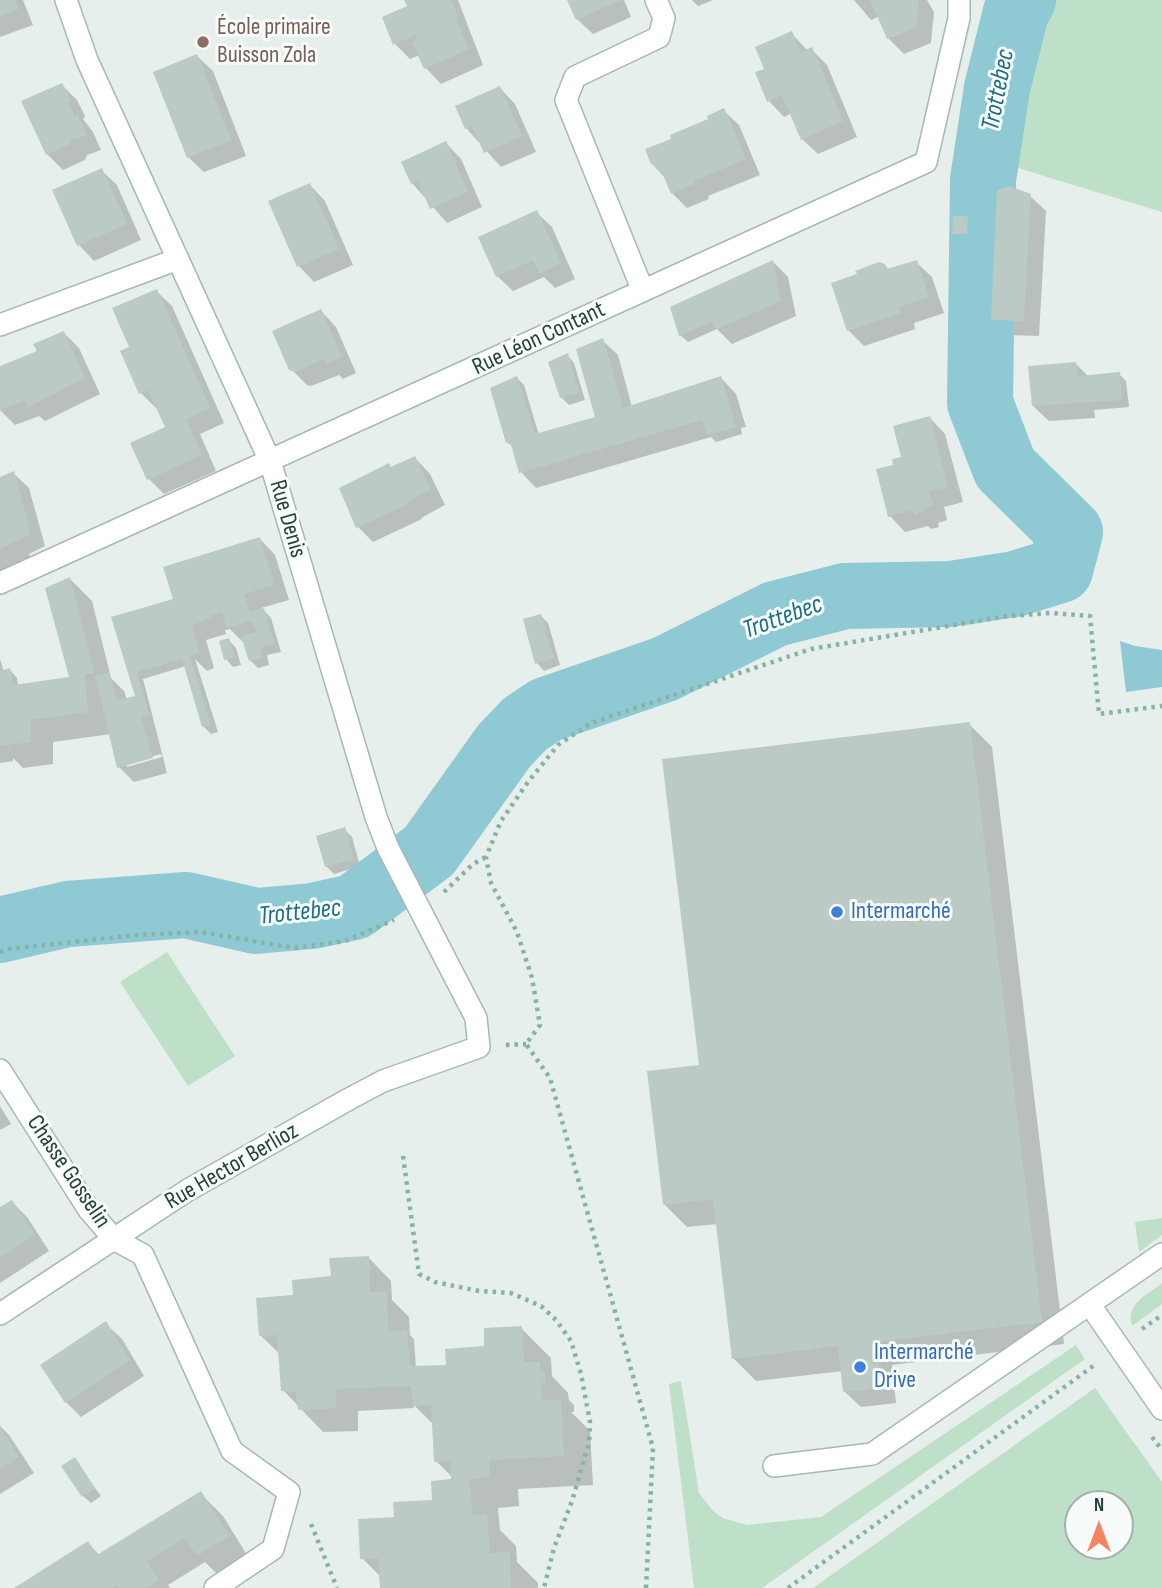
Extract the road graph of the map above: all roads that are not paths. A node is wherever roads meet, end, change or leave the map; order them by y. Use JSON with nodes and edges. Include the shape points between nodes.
{"nodes":[{"id":1,"x":66,"y":0,"type":"edge"},
{"id":2,"x":656,"y":0,"type":"edge"},
{"id":3,"x":959,"y":0,"type":"edge"},
{"id":4,"x":178,"y":259,"type":"junction"},
{"id":5,"x":643,"y":291,"type":"junction"},
{"id":6,"x":0,"y":325,"type":"edge"},
{"id":7,"x":270,"y":461,"type":"junction"},
{"id":8,"x":0,"y":583,"type":"edge"},
{"id":9,"x":478,"y":1047,"type":"joint"},
{"id":10,"x":0,"y":1070,"type":"edge"},
{"id":11,"x":114,"y":1239,"type":"junction"},
{"id":12,"x":1162,"y":1254,"type":"edge"},
{"id":13,"x":1090,"y":1306,"type":"junction"},
{"id":14,"x":0,"y":1314,"type":"edge"},
{"id":15,"x":1162,"y":1409,"type":"edge"},
{"id":16,"x":774,"y":1466,"type":"dead end"},
{"id":17,"x":215,"y":1588,"type":"edge"}],
"edges":[{"from":1,"to":4,"type":"street","name":"Rue Denis","via":[[87,60]]},
{"from":2,"to":5,"type":"street","via":[[664,18],[659,37],[575,76],[566,100]]},
{"from":3,"to":5,"type":"street","name":"Rue Léon Contant","via":[[960,18],[926,162]]},
{"from":4,"to":6,"type":"street"},
{"from":4,"to":7,"type":"street","name":"Rue Denis"},
{"from":5,"to":7,"type":"street","name":"Rue Léon Contant"},
{"from":7,"to":8,"type":"street","name":"Rue Léon Contant"},
{"from":7,"to":9,"type":"street","name":"Rue Denis","via":[[388,848],[476,1018]]},
{"from":9,"to":11,"type":"street","name":"Rue Hector Berlioz","via":[[360,1093],[188,1190]]},
{"from":10,"to":11,"type":"street","name":"Chasse Gosselin","via":[[89,1210]]},
{"from":11,"to":14,"type":"street","name":"Rue Hector Berlioz"},
{"from":11,"to":17,"type":"street","via":[[144,1255],[232,1451],[289,1492],[273,1549]]},
{"from":12,"to":13,"type":"street"},
{"from":13,"to":15,"type":"street"},
{"from":13,"to":16,"type":"street","via":[[872,1454]]}]}
